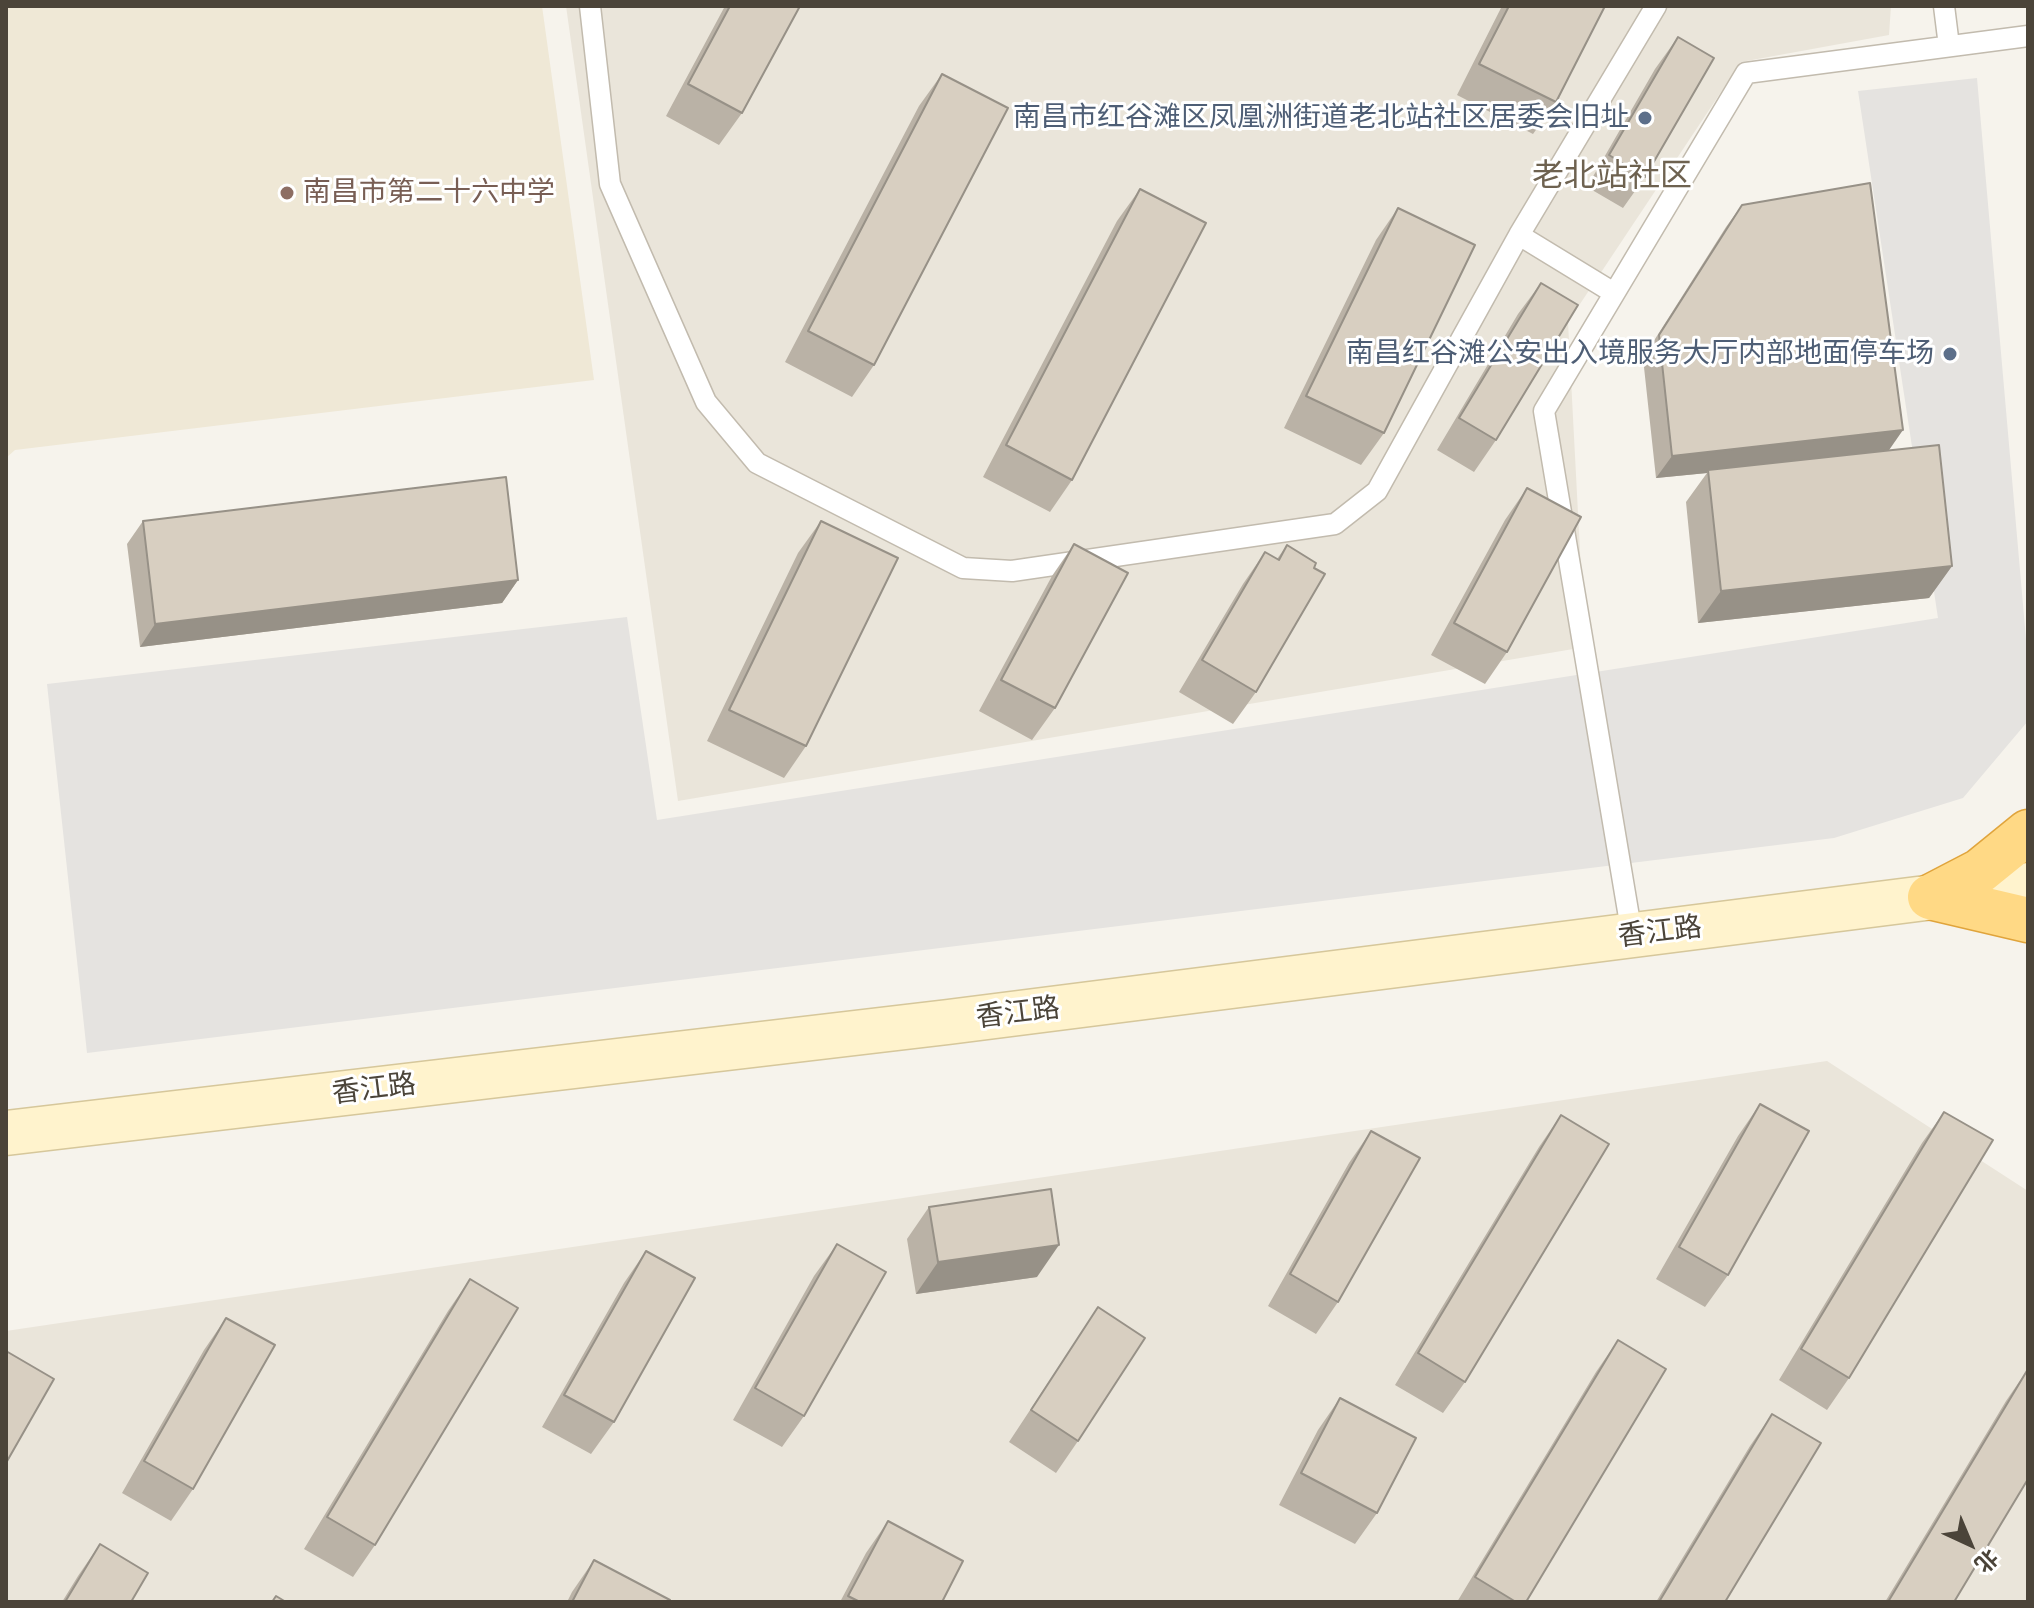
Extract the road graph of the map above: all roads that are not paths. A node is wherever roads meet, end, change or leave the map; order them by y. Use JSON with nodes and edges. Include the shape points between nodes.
{"nodes":[{"id":1,"x":590,"y":6,"type":"edge"},
{"id":2,"x":1656,"y":6,"type":"edge"},
{"id":3,"x":1944,"y":6,"type":"edge"},
{"id":4,"x":2028,"y":36,"type":"edge"},
{"id":5,"x":1949,"y":46,"type":"junction"},
{"id":6,"x":1519,"y":235,"type":"junction"},
{"id":7,"x":1614,"y":293,"type":"junction"},
{"id":8,"x":2028,"y":832,"type":"edge"},
{"id":9,"x":2028,"y":885,"type":"edge"},
{"id":10,"x":1930,"y":897,"type":"junction"},
{"id":11,"x":2028,"y":920,"type":"edge"},
{"id":12,"x":1632,"y":935,"type":"junction"},
{"id":13,"x":6,"y":1133,"type":"edge"}],
"edges":[{"from":1,"to":6,"type":"lane","via":[[610,184],[706,402],[757,463],[963,568],[1012,571],[1335,524],[1377,491]]},
{"from":2,"to":6,"type":"lane"},
{"from":3,"to":5,"type":"lane"},
{"from":4,"to":5,"type":"lane"},
{"from":5,"to":7,"type":"lane","via":[[1746,73]]},
{"from":6,"to":7,"type":"lane"},
{"from":7,"to":12,"type":"lane","via":[[1544,411]]},
{"from":8,"to":10,"type":"highway","via":[[1980,871]]},
{"from":9,"to":10,"type":"main road","name":"香江路"},
{"from":10,"to":11,"type":"highway"},
{"from":10,"to":12,"type":"main road","name":"香江路"},
{"from":12,"to":13,"type":"main road","name":"香江路"}]}
